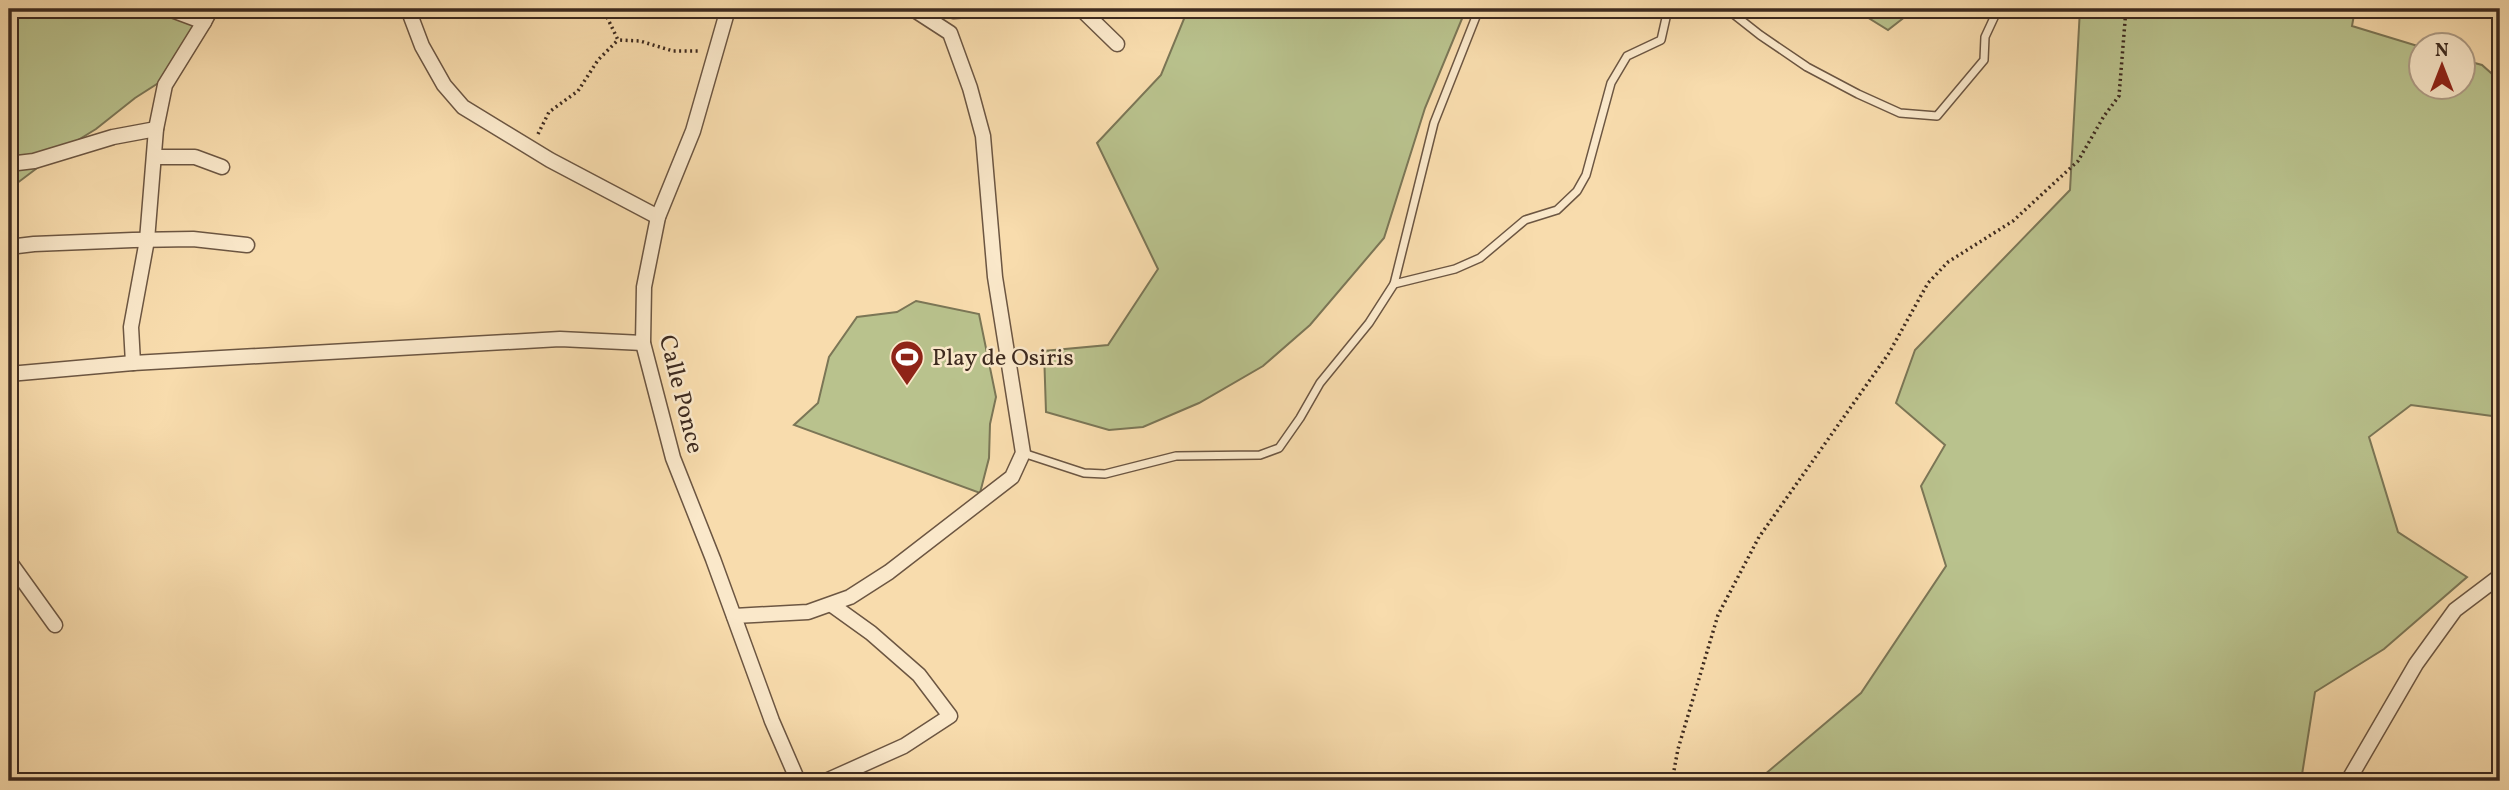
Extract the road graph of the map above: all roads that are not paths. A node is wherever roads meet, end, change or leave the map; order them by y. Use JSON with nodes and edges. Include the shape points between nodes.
{"nodes":[{"id":1,"x":169,"y":9,"type":"edge"},
{"id":2,"x":408,"y":9,"type":"edge"},
{"id":3,"x":728,"y":9,"type":"edge"},
{"id":4,"x":951,"y":9,"type":"edge"},
{"id":5,"x":984,"y":9,"type":"edge"},
{"id":6,"x":1081,"y":9,"type":"edge"},
{"id":7,"x":1479,"y":9,"type":"edge"},
{"id":8,"x":1668,"y":9,"type":"edge"},
{"id":9,"x":1727,"y":9,"type":"edge"},
{"id":10,"x":1997,"y":9,"type":"edge"},
{"id":11,"x":919,"y":10,"type":"edge"},
{"id":12,"x":208,"y":15,"type":"edge"},
{"id":13,"x":1117,"y":44,"type":"dead end"},
{"id":14,"x":156,"y":129,"type":"junction"},
{"id":15,"x":155,"y":157,"type":"junction"},
{"id":16,"x":9,"y":164,"type":"edge"},
{"id":17,"x":222,"y":167,"type":"dead end"},
{"id":18,"x":658,"y":217,"type":"junction"},
{"id":19,"x":147,"y":240,"type":"junction"},
{"id":20,"x":247,"y":245,"type":"dead end"},
{"id":21,"x":9,"y":247,"type":"edge"},
{"id":22,"x":1394,"y":284,"type":"junction"},
{"id":23,"x":643,"y":343,"type":"junction"},
{"id":24,"x":133,"y":363,"type":"junction"},
{"id":25,"x":9,"y":374,"type":"edge"},
{"id":26,"x":1023,"y":453,"type":"junction"},
{"id":27,"x":9,"y":561,"type":"edge"},
{"id":28,"x":2500,"y":576,"type":"edge"},
{"id":29,"x":832,"y":605,"type":"junction"},
{"id":30,"x":734,"y":616,"type":"junction"},
{"id":31,"x":55,"y":625,"type":"dead end"},
{"id":32,"x":798,"y":781,"type":"edge"},
{"id":33,"x":826,"y":781,"type":"edge"},
{"id":34,"x":2348,"y":781,"type":"edge"}],
"edges":[{"from":1,"to":12,"type":"street"},
{"from":2,"to":18,"type":"street","via":[[422,46],[463,107]]},
{"from":3,"to":18,"type":"street","name":"Calle Ponce","via":[[693,131]]},
{"from":4,"to":5,"type":"street"},
{"from":6,"to":13,"type":"street"},
{"from":7,"to":22,"type":"lane","via":[[1434,123]]},
{"from":8,"to":22,"type":"lane","via":[[1661,40],[1627,56],[1611,83],[1586,175],[1577,191],[1557,210],[1525,220],[1480,258]]},
{"from":9,"to":10,"type":"lane","via":[[1807,67],[1858,94],[1900,113],[1937,116],[1984,60],[1985,37]]},
{"from":11,"to":26,"type":"street","via":[[950,33],[983,136],[995,277]]},
{"from":12,"to":14,"type":"street","via":[[165,85]]},
{"from":14,"to":15,"type":"street"},
{"from":14,"to":16,"type":"street"},
{"from":15,"to":17,"type":"street","via":[[195,157]]},
{"from":15,"to":19,"type":"street"},
{"from":18,"to":23,"type":"street","name":"Calle Ponce","via":[[644,286]]},
{"from":19,"to":20,"type":"street"},
{"from":19,"to":21,"type":"street"},
{"from":19,"to":24,"type":"street","via":[[131,327]]},
{"from":22,"to":26,"type":"lane","via":[[1370,323],[1320,383],[1279,448],[1260,455],[1176,457],[1105,474]]},
{"from":23,"to":24,"type":"street","via":[[560,340]]},
{"from":23,"to":30,"type":"street","name":"Calle Ponce","via":[[673,458]]},
{"from":24,"to":25,"type":"street"},
{"from":26,"to":29,"type":"street","via":[[1012,477],[888,572]]},
{"from":27,"to":31,"type":"street"},
{"from":28,"to":34,"type":"street","via":[[2455,610],[2416,664]]},
{"from":29,"to":30,"type":"street","via":[[808,612]]},
{"from":29,"to":33,"type":"street","via":[[919,675],[950,716],[904,746]]},
{"from":30,"to":32,"type":"street","name":"Calle Ponce"}]}
